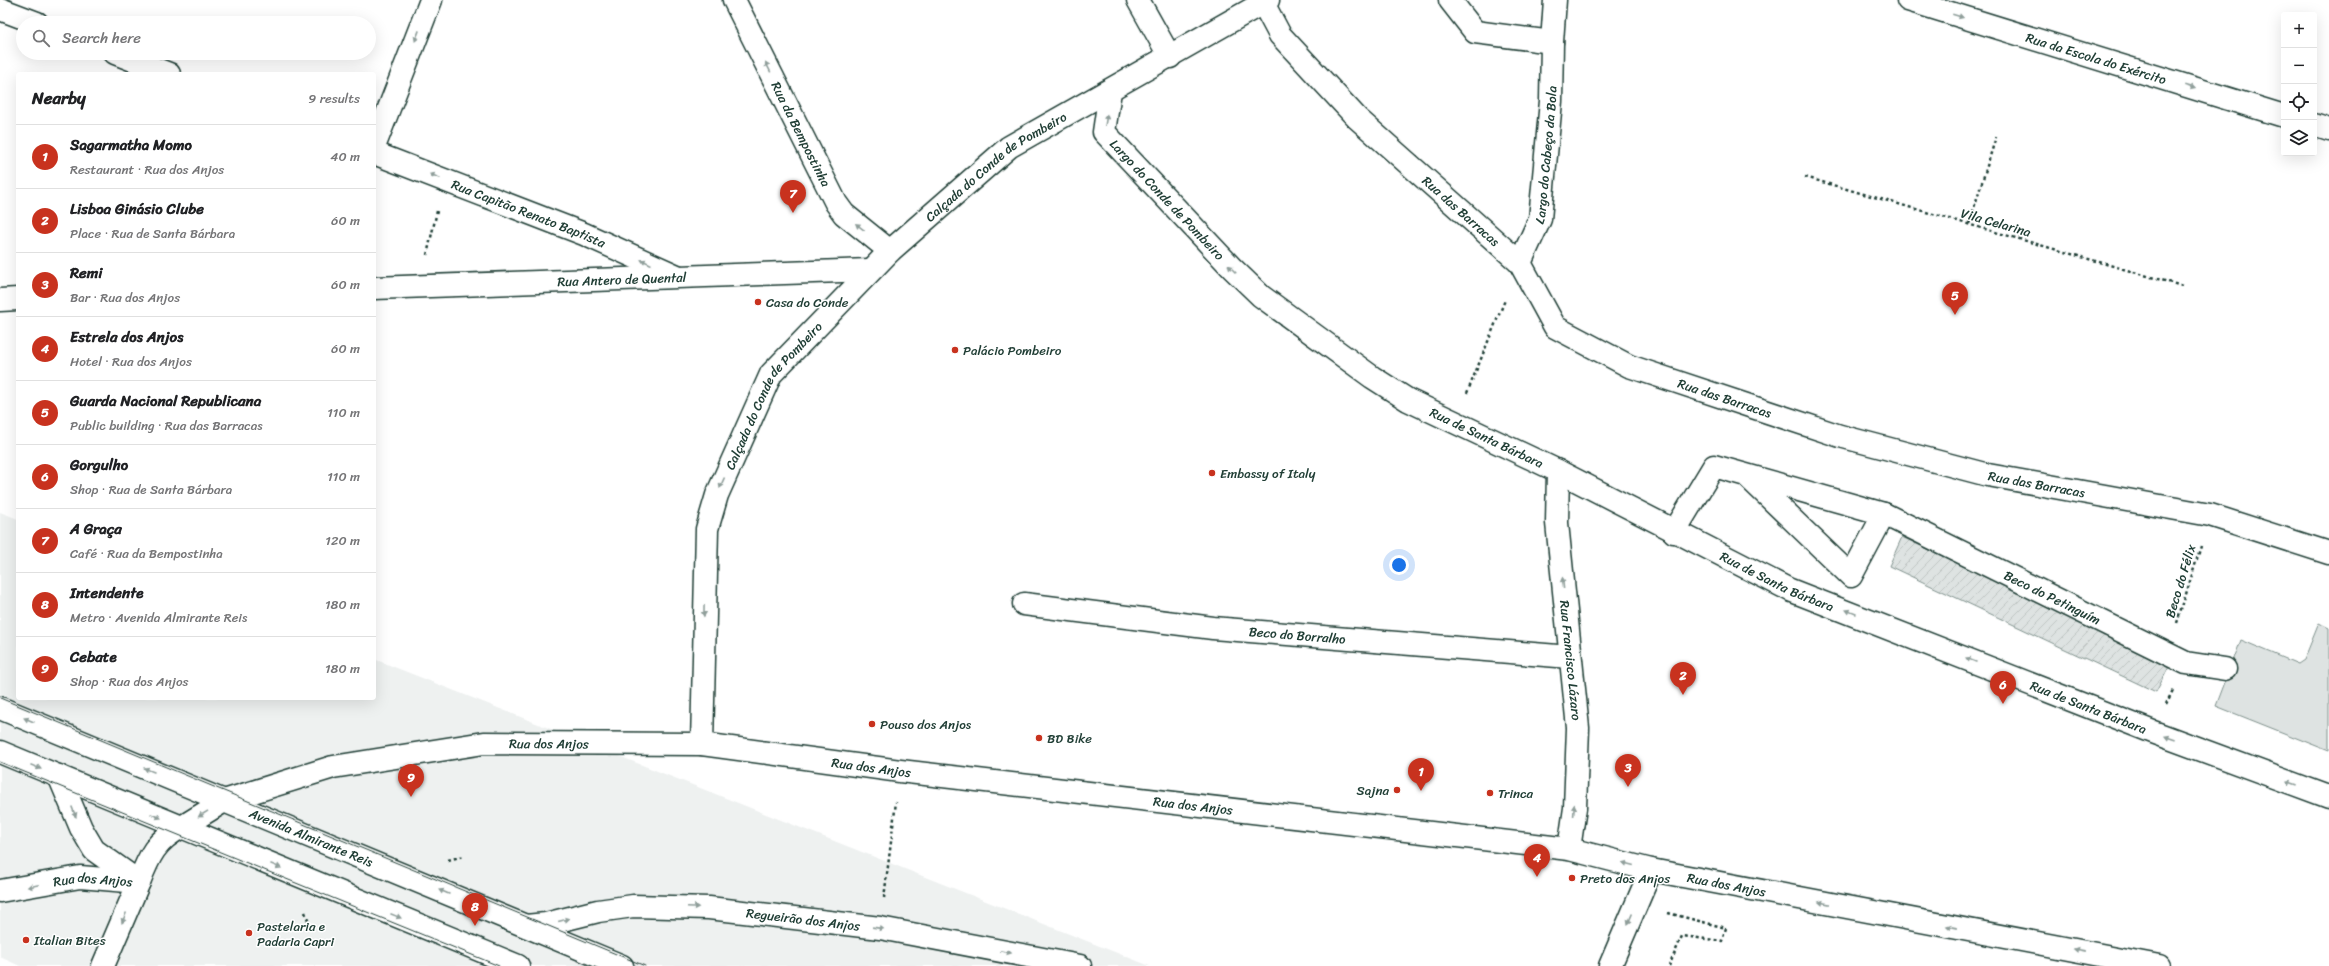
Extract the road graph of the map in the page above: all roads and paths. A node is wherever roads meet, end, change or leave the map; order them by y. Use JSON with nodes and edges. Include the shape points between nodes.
{"nodes":[{"id":1,"x":431,"y":0,"type":"edge"},
{"id":2,"x":734,"y":0,"type":"edge"},
{"id":3,"x":1138,"y":0,"type":"edge"},
{"id":4,"x":1450,"y":0,"type":"edge"},
{"id":5,"x":1555,"y":0,"type":"edge"},
{"id":6,"x":1908,"y":0,"type":"edge"},
{"id":7,"x":1266,"y":1,"type":"edge"},
{"id":8,"x":0,"y":9,"type":"edge"},
{"id":9,"x":18,"y":16,"type":"edge"},
{"id":10,"x":1552,"y":42,"type":"junction"},
{"id":11,"x":1170,"y":57,"type":"junction"},
{"id":12,"x":133,"y":60,"type":"edge"},
{"id":13,"x":164,"y":72,"type":"edge"},
{"id":14,"x":1110,"y":91,"type":"junction"},
{"id":15,"x":2281,"y":115,"type":"edge"},
{"id":16,"x":2317,"y":126,"type":"edge"},
{"id":17,"x":2329,"y":130,"type":"edge"},
{"id":18,"x":1996,"y":137,"type":"dead end"},
{"id":19,"x":376,"y":142,"type":"edge"},
{"id":20,"x":376,"y":154,"type":"edge"},
{"id":21,"x":1805,"y":177,"type":"dead end"},
{"id":22,"x":438,"y":203,"type":"dead end"},
{"id":23,"x":1969,"y":224,"type":"junction"},
{"id":24,"x":890,"y":251,"type":"junction"},
{"id":25,"x":426,"y":261,"type":"dead end"},
{"id":26,"x":1520,"y":263,"type":"junction"},
{"id":27,"x":870,"y":270,"type":"junction"},
{"id":28,"x":682,"y":278,"type":"junction"},
{"id":29,"x":2182,"y":286,"type":"dead end"},
{"id":30,"x":376,"y":288,"type":"edge"},
{"id":31,"x":1507,"y":293,"type":"dead end"},
{"id":32,"x":1261,"y":296,"type":"joint"},
{"id":33,"x":16,"y":299,"type":"edge"},
{"id":34,"x":0,"y":300,"type":"edge"},
{"id":35,"x":1466,"y":396,"type":"dead end"},
{"id":36,"x":1558,"y":471,"type":"junction"},
{"id":37,"x":1747,"y":476,"type":"junction"},
{"id":38,"x":1884,"y":514,"type":"junction"},
{"id":39,"x":2210,"y":514,"type":"junction"},
{"id":40,"x":1674,"y":532,"type":"junction"},
{"id":41,"x":2329,"y":553,"type":"edge"},
{"id":42,"x":1024,"y":604,"type":"dead end"},
{"id":43,"x":1570,"y":657,"type":"junction"},
{"id":44,"x":2177,"y":658,"type":"junction"},
{"id":45,"x":2225,"y":669,"type":"dead end"},
{"id":46,"x":0,"y":708,"type":"edge"},
{"id":47,"x":2153,"y":732,"type":"junction"},
{"id":48,"x":702,"y":744,"type":"junction"},
{"id":49,"x":0,"y":752,"type":"edge"},
{"id":50,"x":900,"y":771,"type":"junction"},
{"id":51,"x":59,"y":776,"type":"junction"},
{"id":52,"x":2329,"y":797,"type":"edge"},
{"id":53,"x":224,"y":801,"type":"junction"},
{"id":54,"x":182,"y":827,"type":"junction"},
{"id":55,"x":1569,"y":849,"type":"junction"},
{"id":56,"x":94,"y":850,"type":"junction"},
{"id":57,"x":1651,"y":870,"type":"junction"},
{"id":58,"x":85,"y":878,"type":"junction"},
{"id":59,"x":139,"y":882,"type":"junction"},
{"id":60,"x":0,"y":891,"type":"edge"},
{"id":61,"x":1689,"y":919,"type":"dead end"},
{"id":62,"x":526,"y":926,"type":"junction"},
{"id":63,"x":880,"y":928,"type":"junction"},
{"id":64,"x":103,"y":966,"type":"edge"},
{"id":65,"x":518,"y":966,"type":"edge"},
{"id":66,"x":622,"y":966,"type":"edge"},
{"id":67,"x":1080,"y":966,"type":"edge"},
{"id":68,"x":1610,"y":966,"type":"edge"},
{"id":69,"x":1669,"y":966,"type":"edge"},
{"id":70,"x":2159,"y":966,"type":"edge"}],
"edges":[{"from":1,"to":19,"type":"street","one_way":true},
{"from":24,"to":2,"type":"street","name":"Rua da Bempostinha","one_way":true,"via":[[844,214],[836,203]]},
{"from":3,"to":11,"type":"street"},
{"from":4,"to":10,"type":"street","via":[[1475,32]]},
{"from":5,"to":10,"type":"street","name":"Largo do Cabeço da Bola"},
{"from":6,"to":15,"type":"street","name":"Rua da Escola do Exército","one_way":true},
{"from":7,"to":11,"type":"street","name":"Calçada do Conde de Pombeiro"},
{"from":7,"to":26,"type":"street","name":"Rua das Barracas","via":[[1280,35],[1357,118]]},
{"from":8,"to":9,"type":"street"},
{"from":10,"to":26,"type":"street","name":"Largo do Cabeço da Bola","via":[[1551,101],[1540,219]]},
{"from":11,"to":14,"type":"street","name":"Calçada do Conde de Pombeiro"},
{"from":12,"to":13,"type":"street"},
{"from":14,"to":24,"type":"street","name":"Calçada do Conde de Pombeiro","via":[[1009,147]]},
{"from":32,"to":14,"type":"street","name":"Largo do Conde de Pombeiro","one_way":true,"via":[[1104,132]]},
{"from":16,"to":17,"type":"street"},
{"from":18,"to":23,"type":"path"},
{"from":28,"to":20,"type":"street","name":"Rua Capitão Renato Baptista","one_way":true,"via":[[584,234]]},
{"from":21,"to":23,"type":"path","name":"Vila Celarina"},
{"from":22,"to":25,"type":"path"},
{"from":23,"to":29,"type":"path","name":"Vila Celarina"},
{"from":24,"to":27,"type":"street","name":"Calçada do Conde de Pombeiro"},
{"from":26,"to":39,"type":"street","name":"Rua das Barracas","via":[[1555,327],[1629,366],[1840,436],[1988,475]]},
{"from":27,"to":28,"type":"street","name":"Rua Antero de Quental"},
{"from":27,"to":48,"type":"street","name":"Calçada do Conde de Pombeiro","one_way":true,"via":[[771,374],[717,495],[707,529],[705,554]]},
{"from":28,"to":30,"type":"street","name":"Rua Antero de Quental"},
{"from":31,"to":35,"type":"path"},
{"from":32,"to":36,"type":"street","name":"Rua de Santa Bárbara","via":[[1372,377],[1408,400]]},
{"from":33,"to":34,"type":"street"},
{"from":36,"to":40,"type":"street","name":"Rua de Santa Bárbara"},
{"from":43,"to":36,"type":"street","name":"Rua Francisco Lázaro","one_way":true,"via":[[1557,523]]},
{"from":37,"to":38,"type":"street","name":"Beco do Petinguím"},
{"from":37,"to":38,"type":"street","via":[[1850,576]]},
{"from":37,"to":40,"type":"street","name":"Beco do Petinguím","via":[[1714,466]]},
{"from":38,"to":44,"type":"street","name":"Beco do Petinguím"},
{"from":39,"to":41,"type":"street","name":"Rua das Barracas"},
{"from":39,"to":44,"type":"path","name":"Beco do Félix"},
{"from":47,"to":40,"type":"street","name":"Rua de Santa Bárbara","one_way":true,"via":[[1790,590]]},
{"from":42,"to":43,"type":"street","name":"Beco do Borralho","via":[[1213,628]]},
{"from":55,"to":43,"type":"street","name":"Rua Francisco Lázaro","one_way":true,"via":[[1575,808],[1578,728]]},
{"from":44,"to":45,"type":"street","name":"Beco do Petinguím"},
{"from":44,"to":47,"type":"path","name":"Beco do Félix"},
{"from":53,"to":46,"type":"street","name":"Avenida Almirante Reis","one_way":true},
{"from":52,"to":47,"type":"street","name":"Rua de Santa Bárbara","one_way":true},
{"from":48,"to":50,"type":"street","name":"Rua dos Anjos"},
{"from":48,"to":53,"type":"street","name":"Rua dos Anjos","via":[[484,743],[333,767]]},
{"from":49,"to":51,"type":"street","one_way":true},
{"from":50,"to":55,"type":"street","name":"Rua dos Anjos"},
{"from":50,"to":63,"type":"path"},
{"from":51,"to":54,"type":"street","one_way":true},
{"from":51,"to":56,"type":"street","one_way":true,"via":[[81,828]]},
{"from":53,"to":54,"type":"street","name":"Rua dos Anjos","one_way":true},
{"from":62,"to":53,"type":"street","name":"Avenida Almirante Reis","one_way":true},
{"from":54,"to":59,"type":"street","name":"Rua dos Anjos","via":[[172,832],[151,853]]},
{"from":54,"to":65,"type":"street","one_way":true},
{"from":57,"to":55,"type":"street","name":"Rua dos Anjos","one_way":true},
{"from":56,"to":58,"type":"street"},
{"from":56,"to":59,"type":"street"},
{"from":57,"to":68,"type":"street","one_way":true},
{"from":70,"to":57,"type":"street","name":"Rua dos Anjos","one_way":true},
{"from":58,"to":59,"type":"street","name":"Rua dos Anjos"},
{"from":58,"to":60,"type":"street","name":"Rua dos Anjos","one_way":true,"via":[[60,879]]},
{"from":59,"to":64,"type":"street","one_way":true},
{"from":61,"to":69,"type":"path","via":[[1726,928],[1722,941],[1682,936]]},
{"from":62,"to":63,"type":"street","name":"Regueirão dos Anjos","one_way":true,"via":[[633,906],[709,908]]},
{"from":62,"to":66,"type":"street","name":"Avenida Almirante Reis"},
{"from":63,"to":67,"type":"street","name":"Regueirão dos Anjos","one_way":true}]}
